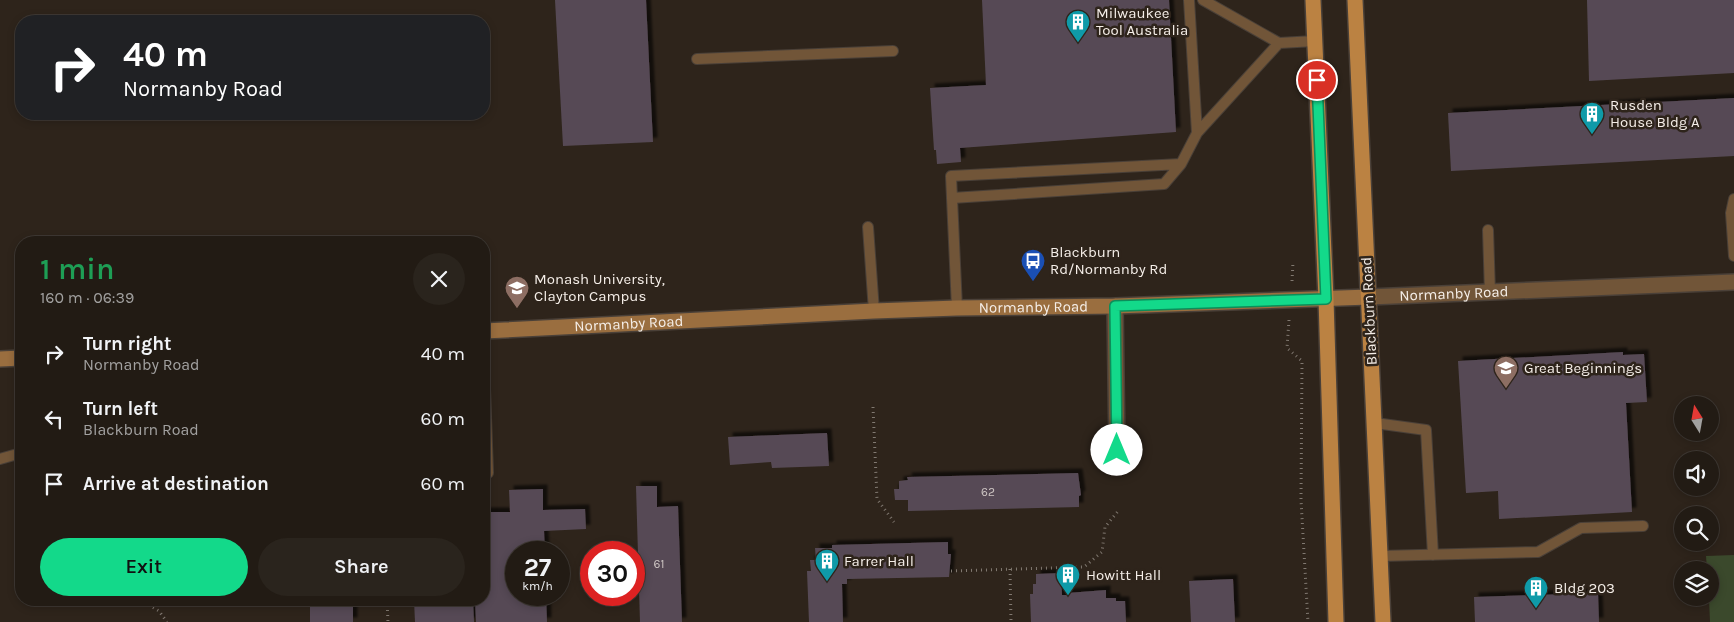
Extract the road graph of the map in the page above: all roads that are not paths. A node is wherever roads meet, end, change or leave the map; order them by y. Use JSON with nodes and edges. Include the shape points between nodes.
{"nodes":[{"id":1,"x":1189,"y":0,"type":"edge"},
{"id":2,"x":1203,"y":0,"type":"edge"},
{"id":3,"x":1313,"y":0,"type":"edge"},
{"id":4,"x":1355,"y":0,"type":"edge"},
{"id":5,"x":1315,"y":41,"type":"junction"},
{"id":6,"x":1278,"y":43,"type":"junction"},
{"id":7,"x":893,"y":51,"type":"dead end"},
{"id":8,"x":697,"y":60,"type":"dead end"},
{"id":9,"x":1197,"y":133,"type":"junction"},
{"id":10,"x":1181,"y":164,"type":"junction"},
{"id":11,"x":952,"y":198,"type":"junction"},
{"id":12,"x":1734,"y":199,"type":"edge"},
{"id":13,"x":868,"y":227,"type":"dead end"},
{"id":14,"x":1488,"y":230,"type":"dead end"},
{"id":15,"x":1734,"y":256,"type":"edge"},
{"id":16,"x":1734,"y":282,"type":"edge"},
{"id":17,"x":1490,"y":293,"type":"junction"},
{"id":18,"x":1369,"y":297,"type":"junction"},
{"id":19,"x":1326,"y":299,"type":"junction"},
{"id":20,"x":1115,"y":306,"type":"junction"},
{"id":21,"x":957,"y":308,"type":"junction"},
{"id":22,"x":874,"y":311,"type":"junction"},
{"id":23,"x":490,"y":331,"type":"edge"},
{"id":24,"x":15,"y":358,"type":"edge"},
{"id":25,"x":0,"y":359,"type":"edge"},
{"id":26,"x":1374,"y":423,"type":"junction"},
{"id":27,"x":1117,"y":450,"type":"dead end"},
{"id":28,"x":15,"y":455,"type":"edge"},
{"id":29,"x":0,"y":460,"type":"edge"},
{"id":30,"x":1643,"y":526,"type":"dead end"},
{"id":31,"x":1433,"y":555,"type":"junction"},
{"id":32,"x":1380,"y":556,"type":"junction"},
{"id":33,"x":1336,"y":622,"type":"edge"},
{"id":34,"x":1383,"y":622,"type":"edge"}],
"edges":[{"from":1,"to":9,"type":"lane"},
{"from":2,"to":6,"type":"lane"},
{"from":3,"to":5,"type":"main road"},
{"from":4,"to":18,"type":"main road","name":"Blackburn Road"},
{"from":5,"to":6,"type":"lane"},
{"from":5,"to":19,"type":"main road"},
{"from":6,"to":9,"type":"lane"},
{"from":7,"to":8,"type":"lane"},
{"from":9,"to":10,"type":"lane"},
{"from":10,"to":11,"type":"lane","via":[[1164,184]]},
{"from":10,"to":11,"type":"lane","via":[[951,176]]},
{"from":11,"to":21,"type":"lane"},
{"from":12,"to":15,"type":"lane","via":[[1731,213]]},
{"from":13,"to":22,"type":"lane"},
{"from":14,"to":17,"type":"lane"},
{"from":16,"to":17,"type":"street","name":"Normanby Road"},
{"from":17,"to":18,"type":"street","name":"Normanby Road"},
{"from":18,"to":19,"type":"street","name":"Normanby Road"},
{"from":18,"to":26,"type":"main road","name":"Blackburn Road"},
{"from":19,"to":20,"type":"street","name":"Normanby Road"},
{"from":19,"to":33,"type":"main road"},
{"from":20,"to":21,"type":"street","name":"Normanby Road"},
{"from":20,"to":27,"type":"street"},
{"from":21,"to":22,"type":"street","name":"Normanby Road"},
{"from":22,"to":23,"type":"street","name":"Normanby Road"},
{"from":24,"to":25,"type":"street"},
{"from":26,"to":31,"type":"lane","via":[[1426,430]]},
{"from":26,"to":32,"type":"main road","name":"Blackburn Road"},
{"from":28,"to":29,"type":"lane"},
{"from":30,"to":31,"type":"lane","via":[[1581,528],[1538,552]]},
{"from":31,"to":32,"type":"lane"},
{"from":32,"to":34,"type":"main road","name":"Blackburn Road"}]}
